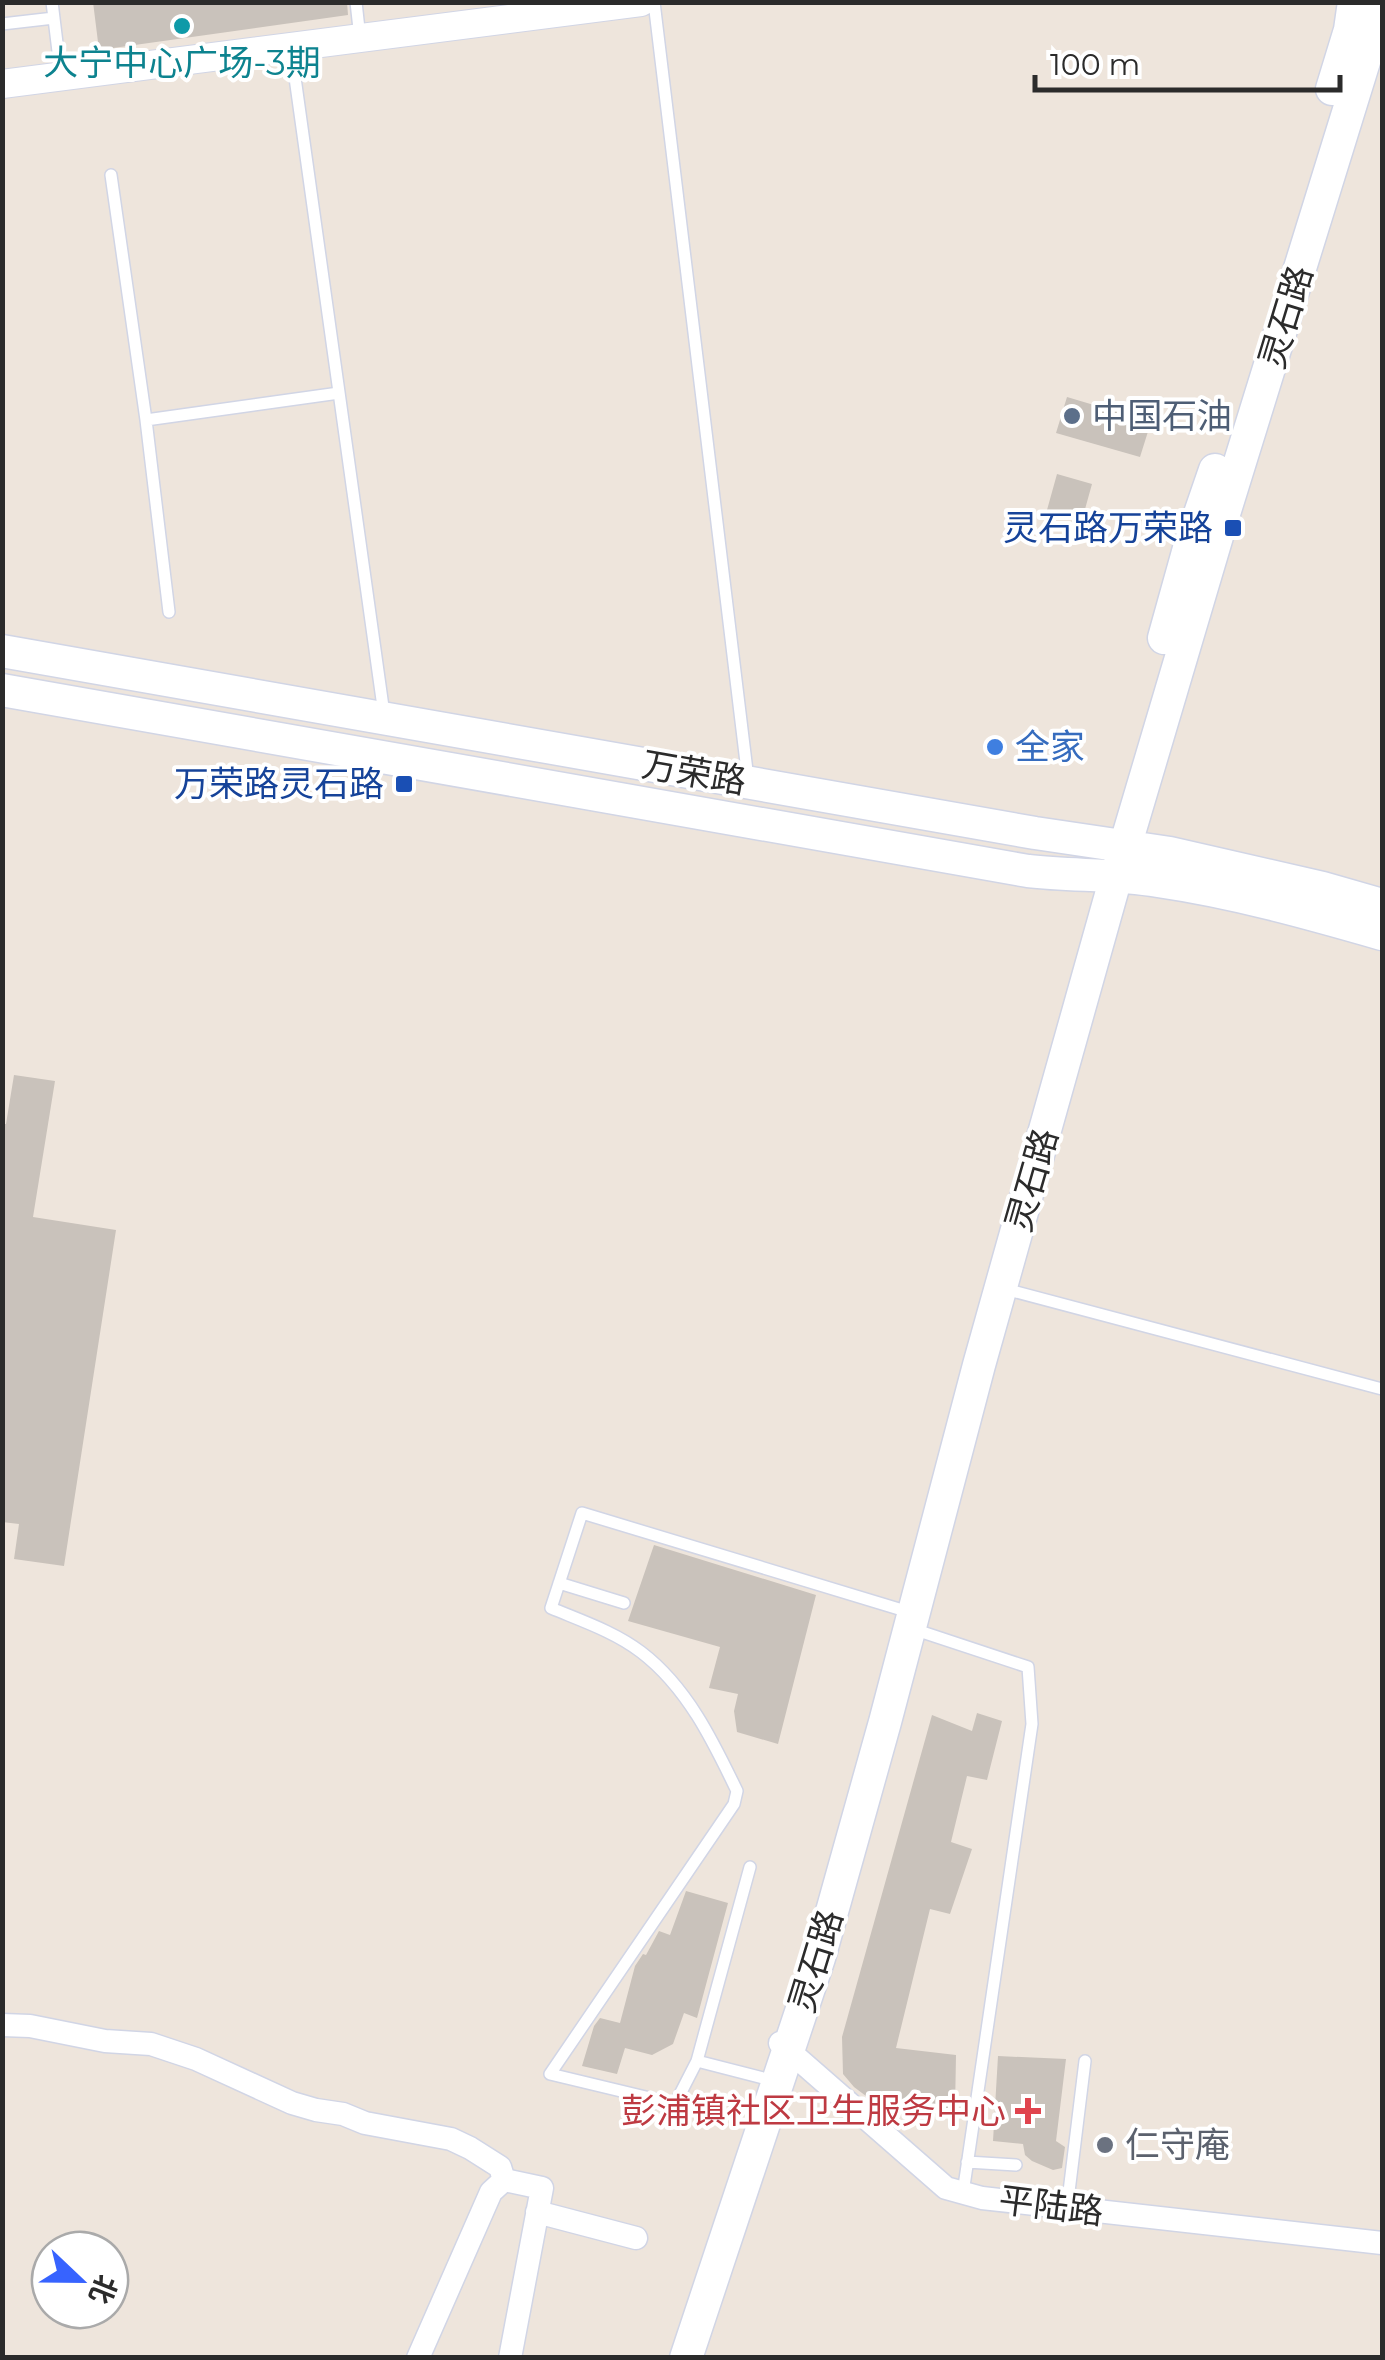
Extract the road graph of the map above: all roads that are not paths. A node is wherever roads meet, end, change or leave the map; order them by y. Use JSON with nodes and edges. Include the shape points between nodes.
{"nodes":[{"id":1,"x":52,"y":2,"type":"edge"},
{"id":2,"x":356,"y":2,"type":"edge"},
{"id":3,"x":640,"y":2,"type":"edge"},
{"id":4,"x":654,"y":2,"type":"edge"},
{"id":5,"x":1354,"y":2,"type":"edge"},
{"id":6,"x":1378,"y":2,"type":"edge"},
{"id":7,"x":54,"y":18,"type":"junction"},
{"id":8,"x":2,"y":24,"type":"edge"},
{"id":9,"x":360,"y":38,"type":"junction"},
{"id":10,"x":291,"y":47,"type":"junction"},
{"id":11,"x":61,"y":76,"type":"junction"},
{"id":12,"x":2,"y":84,"type":"edge"},
{"id":13,"x":111,"y":175,"type":"dead end"},
{"id":14,"x":339,"y":393,"type":"junction"},
{"id":15,"x":146,"y":420,"type":"junction"},
{"id":16,"x":169,"y":612,"type":"dead end"},
{"id":17,"x":2,"y":651,"type":"edge"},
{"id":18,"x":2,"y":690,"type":"edge"},
{"id":19,"x":385,"y":719,"type":"junction"},
{"id":20,"x":749,"y":783,"type":"junction"},
{"id":21,"x":1112,"y":860,"type":"junction"},
{"id":22,"x":1382,"y":905,"type":"edge"},
{"id":23,"x":1382,"y":934,"type":"edge"},
{"id":24,"x":1001,"y":1288,"type":"junction"},
{"id":25,"x":1382,"y":1390,"type":"edge"},
{"id":26,"x":560,"y":1583,"type":"junction"},
{"id":27,"x":624,"y":1604,"type":"dead end"},
{"id":28,"x":904,"y":1618,"type":"junction"},
{"id":29,"x":750,"y":1867,"type":"dead end"},
{"id":30,"x":602,"y":1998,"type":"junction"},
{"id":31,"x":618,"y":2003,"type":"dead end"},
{"id":32,"x":2,"y":2025,"type":"edge"},
{"id":33,"x":782,"y":2045,"type":"junction"},
{"id":34,"x":697,"y":2061,"type":"junction"},
{"id":35,"x":1085,"y":2062,"type":"dead end"},
{"id":36,"x":763,"y":2078,"type":"junction"},
{"id":37,"x":967,"y":2162,"type":"junction"},
{"id":38,"x":1016,"y":2165,"type":"dead end"},
{"id":39,"x":504,"y":2180,"type":"junction"},
{"id":40,"x":962,"y":2193,"type":"junction"},
{"id":41,"x":1067,"y":2208,"type":"junction"},
{"id":42,"x":537,"y":2212,"type":"junction"},
{"id":43,"x":636,"y":2238,"type":"dead end"},
{"id":44,"x":1382,"y":2244,"type":"edge"},
{"id":45,"x":418,"y":2358,"type":"edge"},
{"id":46,"x":510,"y":2358,"type":"edge"},
{"id":47,"x":670,"y":2358,"type":"edge"},
{"id":48,"x":686,"y":2358,"type":"edge"}],
"edges":[{"from":1,"to":7,"type":"lane"},
{"from":2,"to":9,"type":"lane"},
{"from":3,"to":9,"type":"street"},
{"from":4,"to":20,"type":"lane"},
{"from":5,"to":21,"type":"main road","name":"灵石路","via":[[1257,348],[1193,534]]},
{"from":6,"to":21,"type":"main road","name":"灵石路"},
{"from":7,"to":8,"type":"lane"},
{"from":7,"to":11,"type":"lane"},
{"from":9,"to":10,"type":"street"},
{"from":10,"to":11,"type":"street"},
{"from":10,"to":14,"type":"lane"},
{"from":11,"to":12,"type":"street"},
{"from":13,"to":15,"type":"lane"},
{"from":14,"to":15,"type":"lane"},
{"from":14,"to":19,"type":"lane"},
{"from":15,"to":16,"type":"lane"},
{"from":17,"to":19,"type":"main road","name":"万荣路"},
{"from":18,"to":21,"type":"main road","name":"万荣路","via":[[1008,868],[1069,876]]},
{"from":19,"to":20,"type":"main road","name":"万荣路"},
{"from":20,"to":21,"type":"main road","name":"万荣路","via":[[1035,834]]},
{"from":21,"to":22,"type":"main road","name":"万荣路","via":[[1246,870]]},
{"from":21,"to":23,"type":"main road","name":"万荣路","via":[[1162,881]]},
{"from":21,"to":24,"type":"main road","name":"灵石路"},
{"from":21,"to":28,"type":"main road","name":"灵石路","via":[[955,1398]]},
{"from":24,"to":25,"type":"lane"},
{"from":24,"to":28,"type":"main road","name":"灵石路"},
{"from":26,"to":27,"type":"lane"},
{"from":26,"to":28,"type":"lane","via":[[582,1513]]},
{"from":26,"to":30,"type":"lane","via":[[551,1608],[642,1652],[700,1718],[737,1791]]},
{"from":28,"to":33,"type":"main road","name":"灵石路"},
{"from":28,"to":37,"type":"lane","via":[[1028,1666],[1032,1724]]},
{"from":29,"to":34,"type":"lane"},
{"from":30,"to":31,"type":"lane"},
{"from":30,"to":34,"type":"lane","via":[[550,2074],[675,2104]]},
{"from":32,"to":39,"type":"street","via":[[151,2044],[292,2103],[451,2139],[500,2167]]},
{"from":33,"to":36,"type":"main road","name":"灵石路"},
{"from":33,"to":40,"type":"street","name":"平陆路","via":[[946,2188]]},
{"from":33,"to":48,"type":"main road","name":"灵石路"},
{"from":34,"to":36,"type":"lane"},
{"from":35,"to":41,"type":"lane"},
{"from":36,"to":47,"type":"main road","name":"灵石路"},
{"from":37,"to":38,"type":"lane"},
{"from":37,"to":40,"type":"lane"},
{"from":39,"to":42,"type":"street","via":[[542,2188]]},
{"from":39,"to":45,"type":"street","via":[[491,2192]]},
{"from":40,"to":41,"type":"street","name":"平陆路"},
{"from":41,"to":44,"type":"street","name":"平陆路"},
{"from":42,"to":43,"type":"street"},
{"from":42,"to":46,"type":"street"}]}
